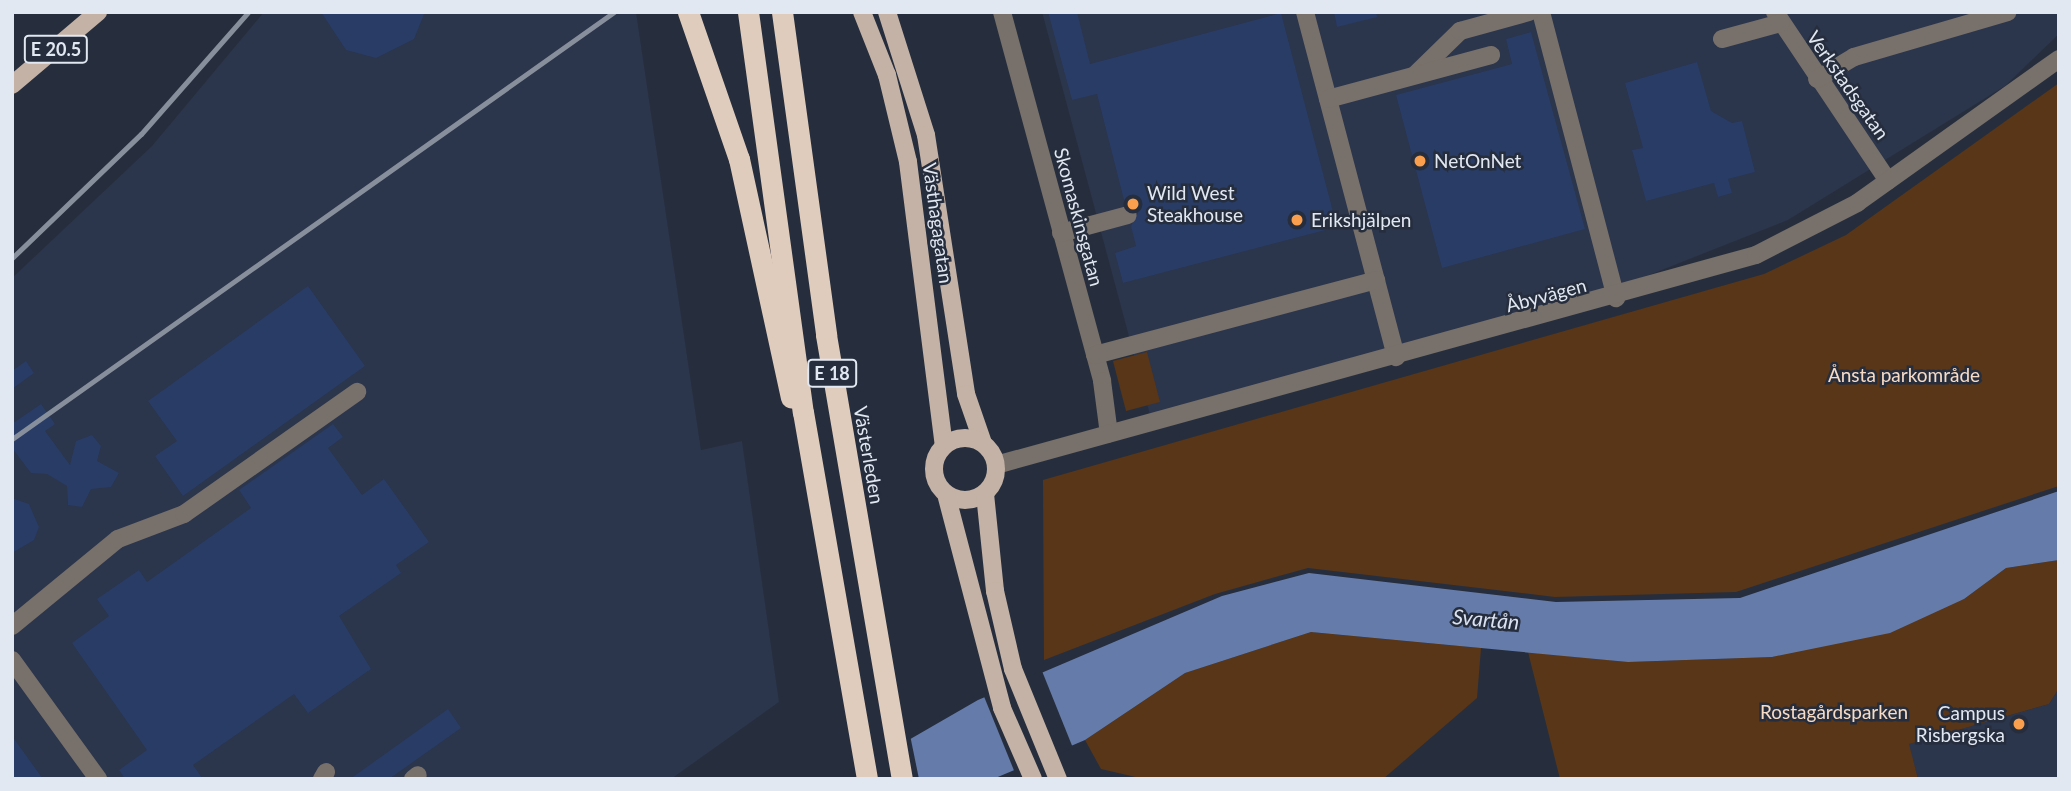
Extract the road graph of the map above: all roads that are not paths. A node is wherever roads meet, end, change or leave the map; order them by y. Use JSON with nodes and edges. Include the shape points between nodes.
{"nodes":[{"id":1,"x":98,"y":12,"type":"edge"},
{"id":2,"x":688,"y":12,"type":"edge"},
{"id":3,"x":748,"y":12,"type":"edge"},
{"id":4,"x":782,"y":12,"type":"edge"},
{"id":5,"x":862,"y":12,"type":"edge"},
{"id":6,"x":887,"y":12,"type":"edge"},
{"id":7,"x":1002,"y":12,"type":"edge"},
{"id":8,"x":1305,"y":12,"type":"edge"},
{"id":9,"x":1529,"y":12,"type":"edge"},
{"id":10,"x":1541,"y":12,"type":"edge"},
{"id":11,"x":2008,"y":12,"type":"edge"},
{"id":12,"x":1778,"y":18,"type":"edge"},
{"id":13,"x":1722,"y":39,"type":"dead end"},
{"id":14,"x":1491,"y":55,"type":"dead end"},
{"id":15,"x":2059,"y":59,"type":"edge"},
{"id":16,"x":1414,"y":76,"type":"junction"},
{"id":17,"x":1817,"y":79,"type":"junction"},
{"id":18,"x":12,"y":85,"type":"edge"},
{"id":19,"x":1328,"y":99,"type":"junction"},
{"id":20,"x":1888,"y":181,"type":"junction"},
{"id":21,"x":1128,"y":215,"type":"dead end"},
{"id":22,"x":1061,"y":233,"type":"junction"},
{"id":23,"x":1376,"y":280,"type":"junction"},
{"id":24,"x":1616,"y":298,"type":"junction"},
{"id":25,"x":1095,"y":355,"type":"junction"},
{"id":26,"x":1396,"y":357,"type":"junction"},
{"id":27,"x":358,"y":392,"type":"dead end"},
{"id":28,"x":803,"y":412,"type":"junction"},
{"id":29,"x":1110,"y":434,"type":"junction"},
{"id":30,"x":983,"y":443,"type":"junction"},
{"id":31,"x":944,"y":446,"type":"junction"},
{"id":32,"x":996,"y":466,"type":"junction"},
{"id":33,"x":946,"y":494,"type":"junction"},
{"id":34,"x":985,"y":494,"type":"junction"},
{"id":35,"x":12,"y":626,"type":"edge"},
{"id":36,"x":12,"y":660,"type":"edge"},
{"id":37,"x":1056,"y":775,"type":"edge"},
{"id":38,"x":98,"y":779,"type":"edge"},
{"id":39,"x":867,"y":779,"type":"edge"},
{"id":40,"x":902,"y":779,"type":"edge"},
{"id":41,"x":1033,"y":779,"type":"edge"}],
"edges":[{"from":1,"to":18,"type":"main road","number":"E 20.5"},
{"from":2,"to":28,"type":"highway","number":"E 18","via":[[739,159],[788,393]]},
{"from":3,"to":28,"type":"highway","number":"E 18"},
{"from":4,"to":40,"type":"highway","name":"Västerleden","number":"E 18","via":[[826,335]]},
{"from":5,"to":31,"type":"main road","name":"Västhagagatan","via":[[887,75],[908,162],[946,421]]},
{"from":6,"to":30,"type":"main road","name":"Västhagagatan","via":[[926,135],[966,394]]},
{"from":7,"to":22,"type":"street","name":"Skomaskinsgatan"},
{"from":8,"to":19,"type":"street"},
{"from":9,"to":16,"type":"street","via":[[1460,31]]},
{"from":10,"to":24,"type":"street"},
{"from":11,"to":17,"type":"street","via":[[1854,57]]},
{"from":12,"to":13,"type":"street"},
{"from":12,"to":17,"type":"street","name":"Verkstadsgatan"},
{"from":14,"to":16,"type":"street"},
{"from":15,"to":20,"type":"street","name":"Åbyvägen"},
{"from":16,"to":19,"type":"street"},
{"from":17,"to":20,"type":"street","name":"Verkstadsgatan"},
{"from":19,"to":23,"type":"street"},
{"from":20,"to":24,"type":"street","name":"Åbyvägen","via":[[1756,255]]},
{"from":21,"to":22,"type":"street"},
{"from":22,"to":25,"type":"street","name":"Skomaskinsgatan"},
{"from":23,"to":25,"type":"street"},
{"from":23,"to":26,"type":"street"},
{"from":24,"to":26,"type":"street","name":"Åbyvägen"},
{"from":25,"to":29,"type":"street","name":"Skomaskinsgatan"},
{"from":26,"to":29,"type":"street","name":"Åbyvägen"},
{"from":27,"to":35,"type":"street","via":[[184,514],[118,539]]},
{"from":28,"to":39,"type":"highway","number":"E 18"},
{"from":29,"to":32,"type":"street","name":"Åbyvägen"},
{"from":30,"to":31,"type":"main road","via":[[962,438]]},
{"from":30,"to":32,"type":"main road"},
{"from":31,"to":33,"type":"main road","via":[[934,470]]},
{"from":32,"to":34,"type":"main road"},
{"from":33,"to":34,"type":"main road","via":[[964,501]]},
{"from":33,"to":41,"type":"main road","via":[[993,680]]},
{"from":34,"to":37,"type":"main road","via":[[983,512],[1013,669]]},
{"from":36,"to":38,"type":"street"}]}
